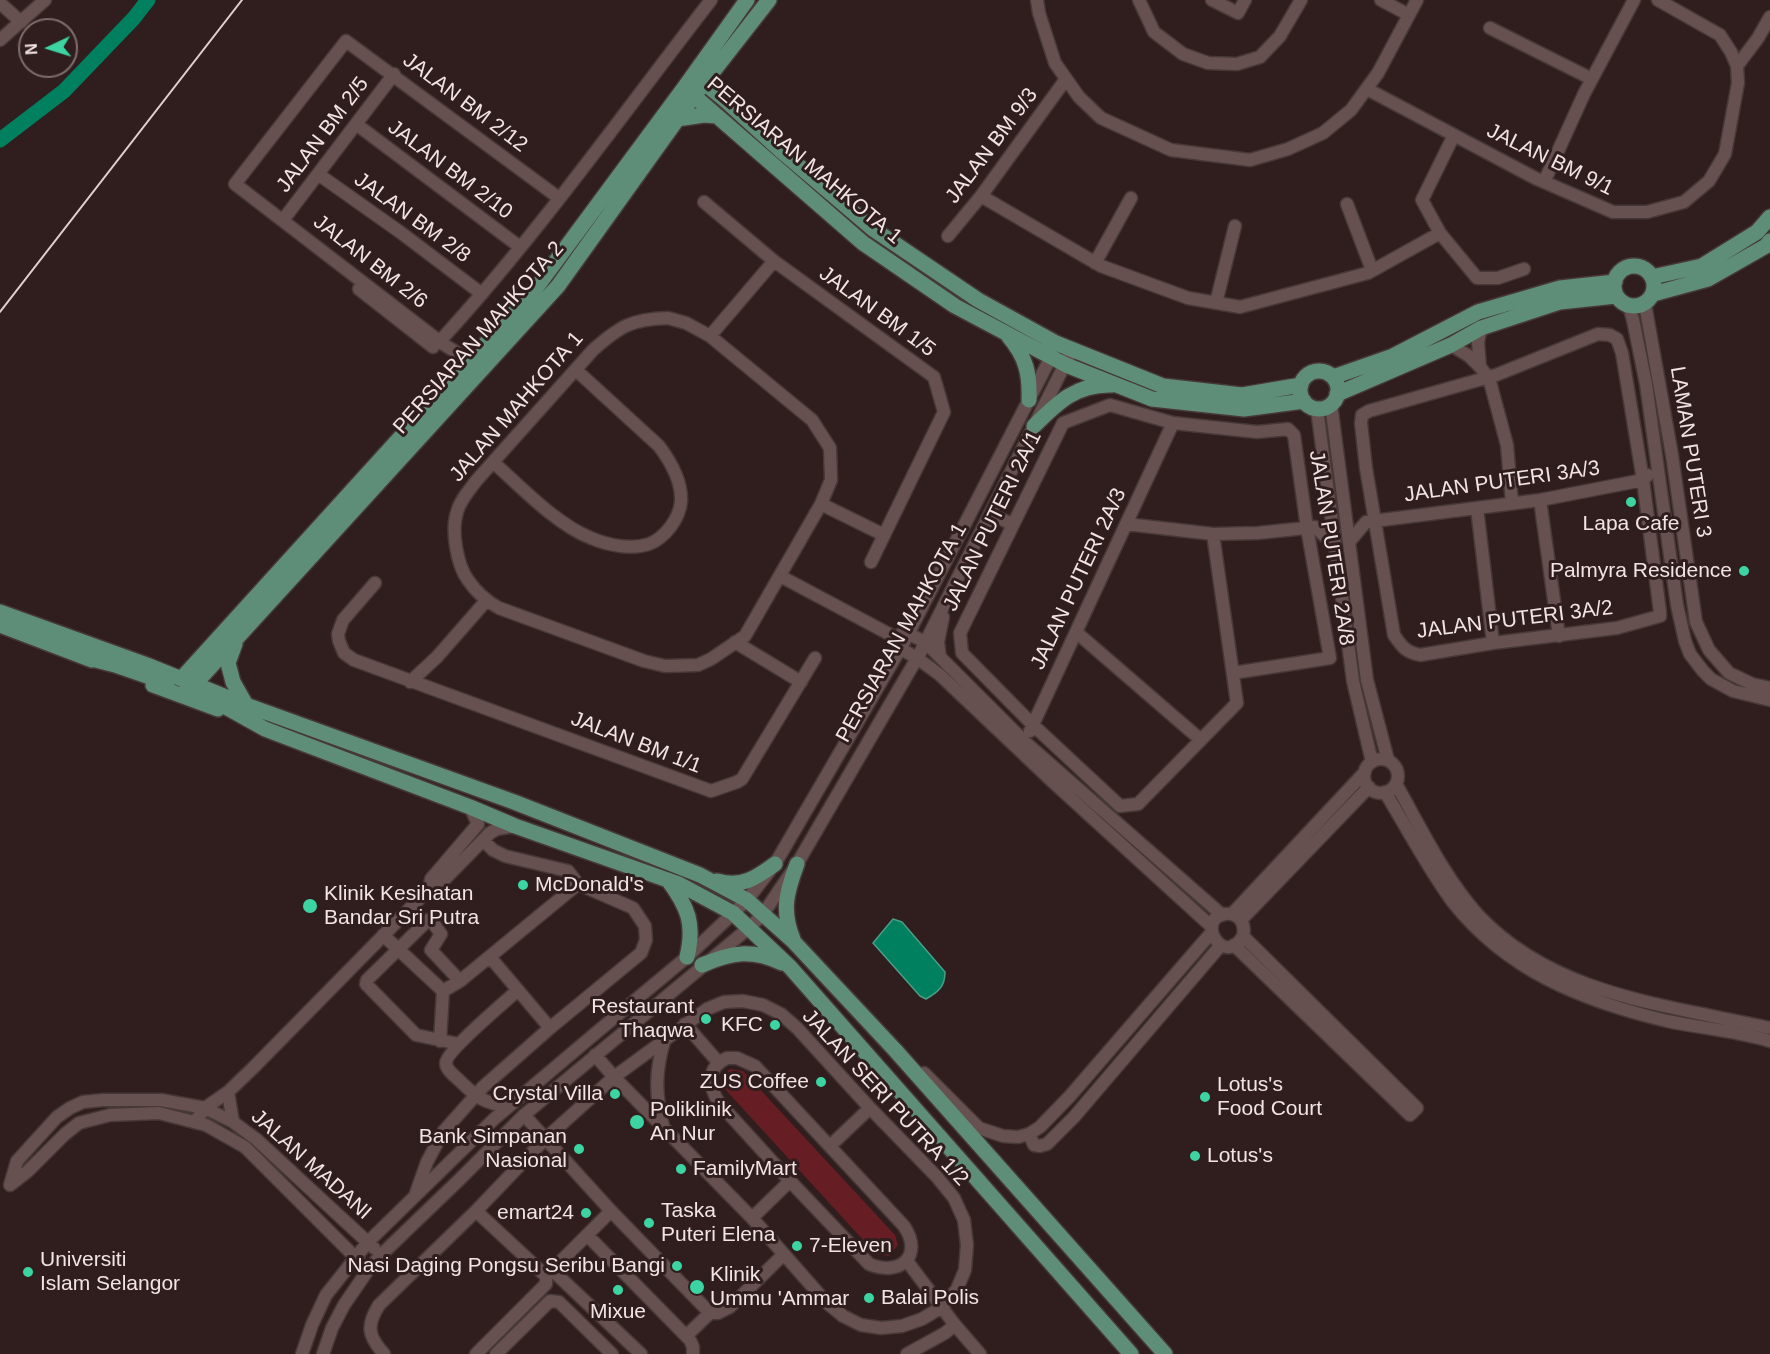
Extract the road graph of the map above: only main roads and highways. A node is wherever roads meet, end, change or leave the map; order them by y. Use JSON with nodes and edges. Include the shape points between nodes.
{"nodes":[{"id":1,"x":747,"y":0,"type":"edge"},
{"id":2,"x":769,"y":0,"type":"edge"},
{"id":3,"x":720,"y":64,"type":"junction"},
{"id":4,"x":699,"y":79,"type":"junction"},
{"id":5,"x":689,"y":92,"type":"junction"},
{"id":6,"x":725,"y":100,"type":"junction"},
{"id":7,"x":717,"y":116,"type":"junction"},
{"id":8,"x":677,"y":119,"type":"junction"},
{"id":9,"x":1770,"y":217,"type":"edge"},
{"id":10,"x":1770,"y":241,"type":"edge"},
{"id":11,"x":1652,"y":277,"type":"junction"},
{"id":12,"x":1615,"y":289,"type":"junction"},
{"id":13,"x":1649,"y":299,"type":"junction"},
{"id":14,"x":1005,"y":333,"type":"junction"},
{"id":15,"x":1054,"y":350,"type":"junction"},
{"id":16,"x":477,"y":365,"type":"junction"},
{"id":17,"x":1333,"y":377,"type":"junction"},
{"id":18,"x":1118,"y":385,"type":"junction"},
{"id":19,"x":1301,"y":385,"type":"junction"},
{"id":20,"x":1029,"y":400,"type":"road end"},
{"id":21,"x":1322,"y":402,"type":"junction"},
{"id":22,"x":1035,"y":426,"type":"road end"},
{"id":23,"x":0,"y":612,"type":"edge"},
{"id":24,"x":0,"y":626,"type":"edge"},
{"id":25,"x":237,"y":639,"type":"junction"},
{"id":26,"x":84,"y":657,"type":"junction"},
{"id":27,"x":196,"y":662,"type":"junction"},
{"id":28,"x":147,"y":665,"type":"junction"},
{"id":29,"x":187,"y":684,"type":"junction"},
{"id":30,"x":246,"y":712,"type":"junction"},
{"id":31,"x":776,"y":864,"type":"road end"},
{"id":32,"x":797,"y":864,"type":"road end"},
{"id":33,"x":700,"y":875,"type":"junction"},
{"id":34,"x":668,"y":880,"type":"junction"},
{"id":35,"x":793,"y":941,"type":"junction"},
{"id":36,"x":687,"y":957,"type":"road end"},
{"id":37,"x":702,"y":965,"type":"road end"},
{"id":38,"x":790,"y":967,"type":"junction"},
{"id":39,"x":1131,"y":1354,"type":"edge"},
{"id":40,"x":1165,"y":1354,"type":"edge"}],
"edges":[{"from":1,"to":4,"type":"main road","name":"PERSIARAN MAHKOTA 2"},
{"from":2,"to":3,"type":"main road","name":"PERSIARAN MAHKOTA 2"},
{"from":3,"to":4,"type":"main road","name":"PERSIARAN MAHKOTA 2"},
{"from":3,"to":6,"type":"main road"},
{"from":4,"to":5,"type":"main road","name":"PERSIARAN MAHKOTA 2"},
{"from":4,"to":6,"type":"main road","name":"PERSIARAN MAHKOTA 1"},
{"from":5,"to":7,"type":"main road","name":"PERSIARAN MAHKOTA 1"},
{"from":5,"to":8,"type":"main road","name":"PERSIARAN MAHKOTA 2"},
{"from":5,"to":16,"type":"main road","name":"PERSIARAN MAHKOTA 2"},
{"from":6,"to":15,"type":"main road","name":"PERSIARAN MAHKOTA 1","via":[[873,229]]},
{"from":7,"to":8,"type":"main road"},
{"from":7,"to":14,"type":"main road","name":"PERSIARAN MAHKOTA 1","via":[[863,243],[955,306]]},
{"from":8,"to":16,"type":"main road","name":"PERSIARAN MAHKOTA 2","via":[[558,286]]},
{"from":9,"to":11,"type":"main road","via":[[1757,232],[1702,266]]},
{"from":10,"to":13,"type":"main road","via":[[1708,279]]},
{"from":11,"to":12,"type":"main road","name":"PERSIARAN MAHKOTA 1","via":[[1642,268],[1628,267],[1617,276]]},
{"from":11,"to":13,"type":"main road","via":[[1654,288]]},
{"from":12,"to":13,"type":"main road","via":[[1620,301],[1629,306]]},
{"from":12,"to":17,"type":"main road","name":"PERSIARAN MAHKOTA 1","via":[[1560,288],[1478,312],[1393,356]]},
{"from":12,"to":21,"type":"main road","name":"PERSIARAN MAHKOTA 1","via":[[1481,328]]},
{"from":14,"to":15,"type":"main road","name":"PERSIARAN MAHKOTA 1"},
{"from":14,"to":20,"type":"main road","via":[[1026,364]]},
{"from":15,"to":18,"type":"main road","name":"PERSIARAN MAHKOTA 1","via":[[1066,365]]},
{"from":15,"to":19,"type":"main road","name":"PERSIARAN MAHKOTA 1","via":[[1072,350],[1163,386],[1242,394]]},
{"from":16,"to":25,"type":"main road","name":"PERSIARAN MAHKOTA 2"},
{"from":16,"to":27,"type":"main road","name":"PERSIARAN MAHKOTA 2"},
{"from":17,"to":19,"type":"main road","name":"PERSIARAN MAHKOTA 1","via":[[1318,371],[1307,375]]},
{"from":17,"to":21,"type":"main road","via":[[1338,388]]},
{"from":18,"to":21,"type":"main road","name":"PERSIARAN MAHKOTA 1","via":[[1152,399],[1244,409]]},
{"from":18,"to":22,"type":"main road","via":[[1098,384],[1070,394]]},
{"from":19,"to":21,"type":"main road","via":[[1300,391]]},
{"from":23,"to":28,"type":"main road"},
{"from":24,"to":26,"type":"main road"},
{"from":25,"to":29,"type":"main road","name":"PERSIARAN MAHKOTA 2"},
{"from":25,"to":30,"type":"main road","via":[[228,663]]},
{"from":26,"to":29,"type":"main road"},
{"from":26,"to":30,"type":"main road"},
{"from":27,"to":28,"type":"main road"},
{"from":27,"to":29,"type":"main road","name":"PERSIARAN MAHKOTA 2"},
{"from":28,"to":29,"type":"main road"},
{"from":29,"to":30,"type":"main road"},
{"from":30,"to":33,"type":"main road","via":[[514,802]]},
{"from":30,"to":34,"type":"main road","via":[[265,729],[515,826]]},
{"from":31,"to":33,"type":"main road","via":[[746,882],[722,882]]},
{"from":32,"to":35,"type":"main road","via":[[785,910]]},
{"from":33,"to":35,"type":"main road","via":[[747,900]]},
{"from":34,"to":36,"type":"main road","via":[[690,920]]},
{"from":34,"to":38,"type":"main road","via":[[734,913]]},
{"from":35,"to":40,"type":"main road"},
{"from":37,"to":38,"type":"main road","via":[[739,953],[770,957]]},
{"from":38,"to":39,"type":"main road"}]}
